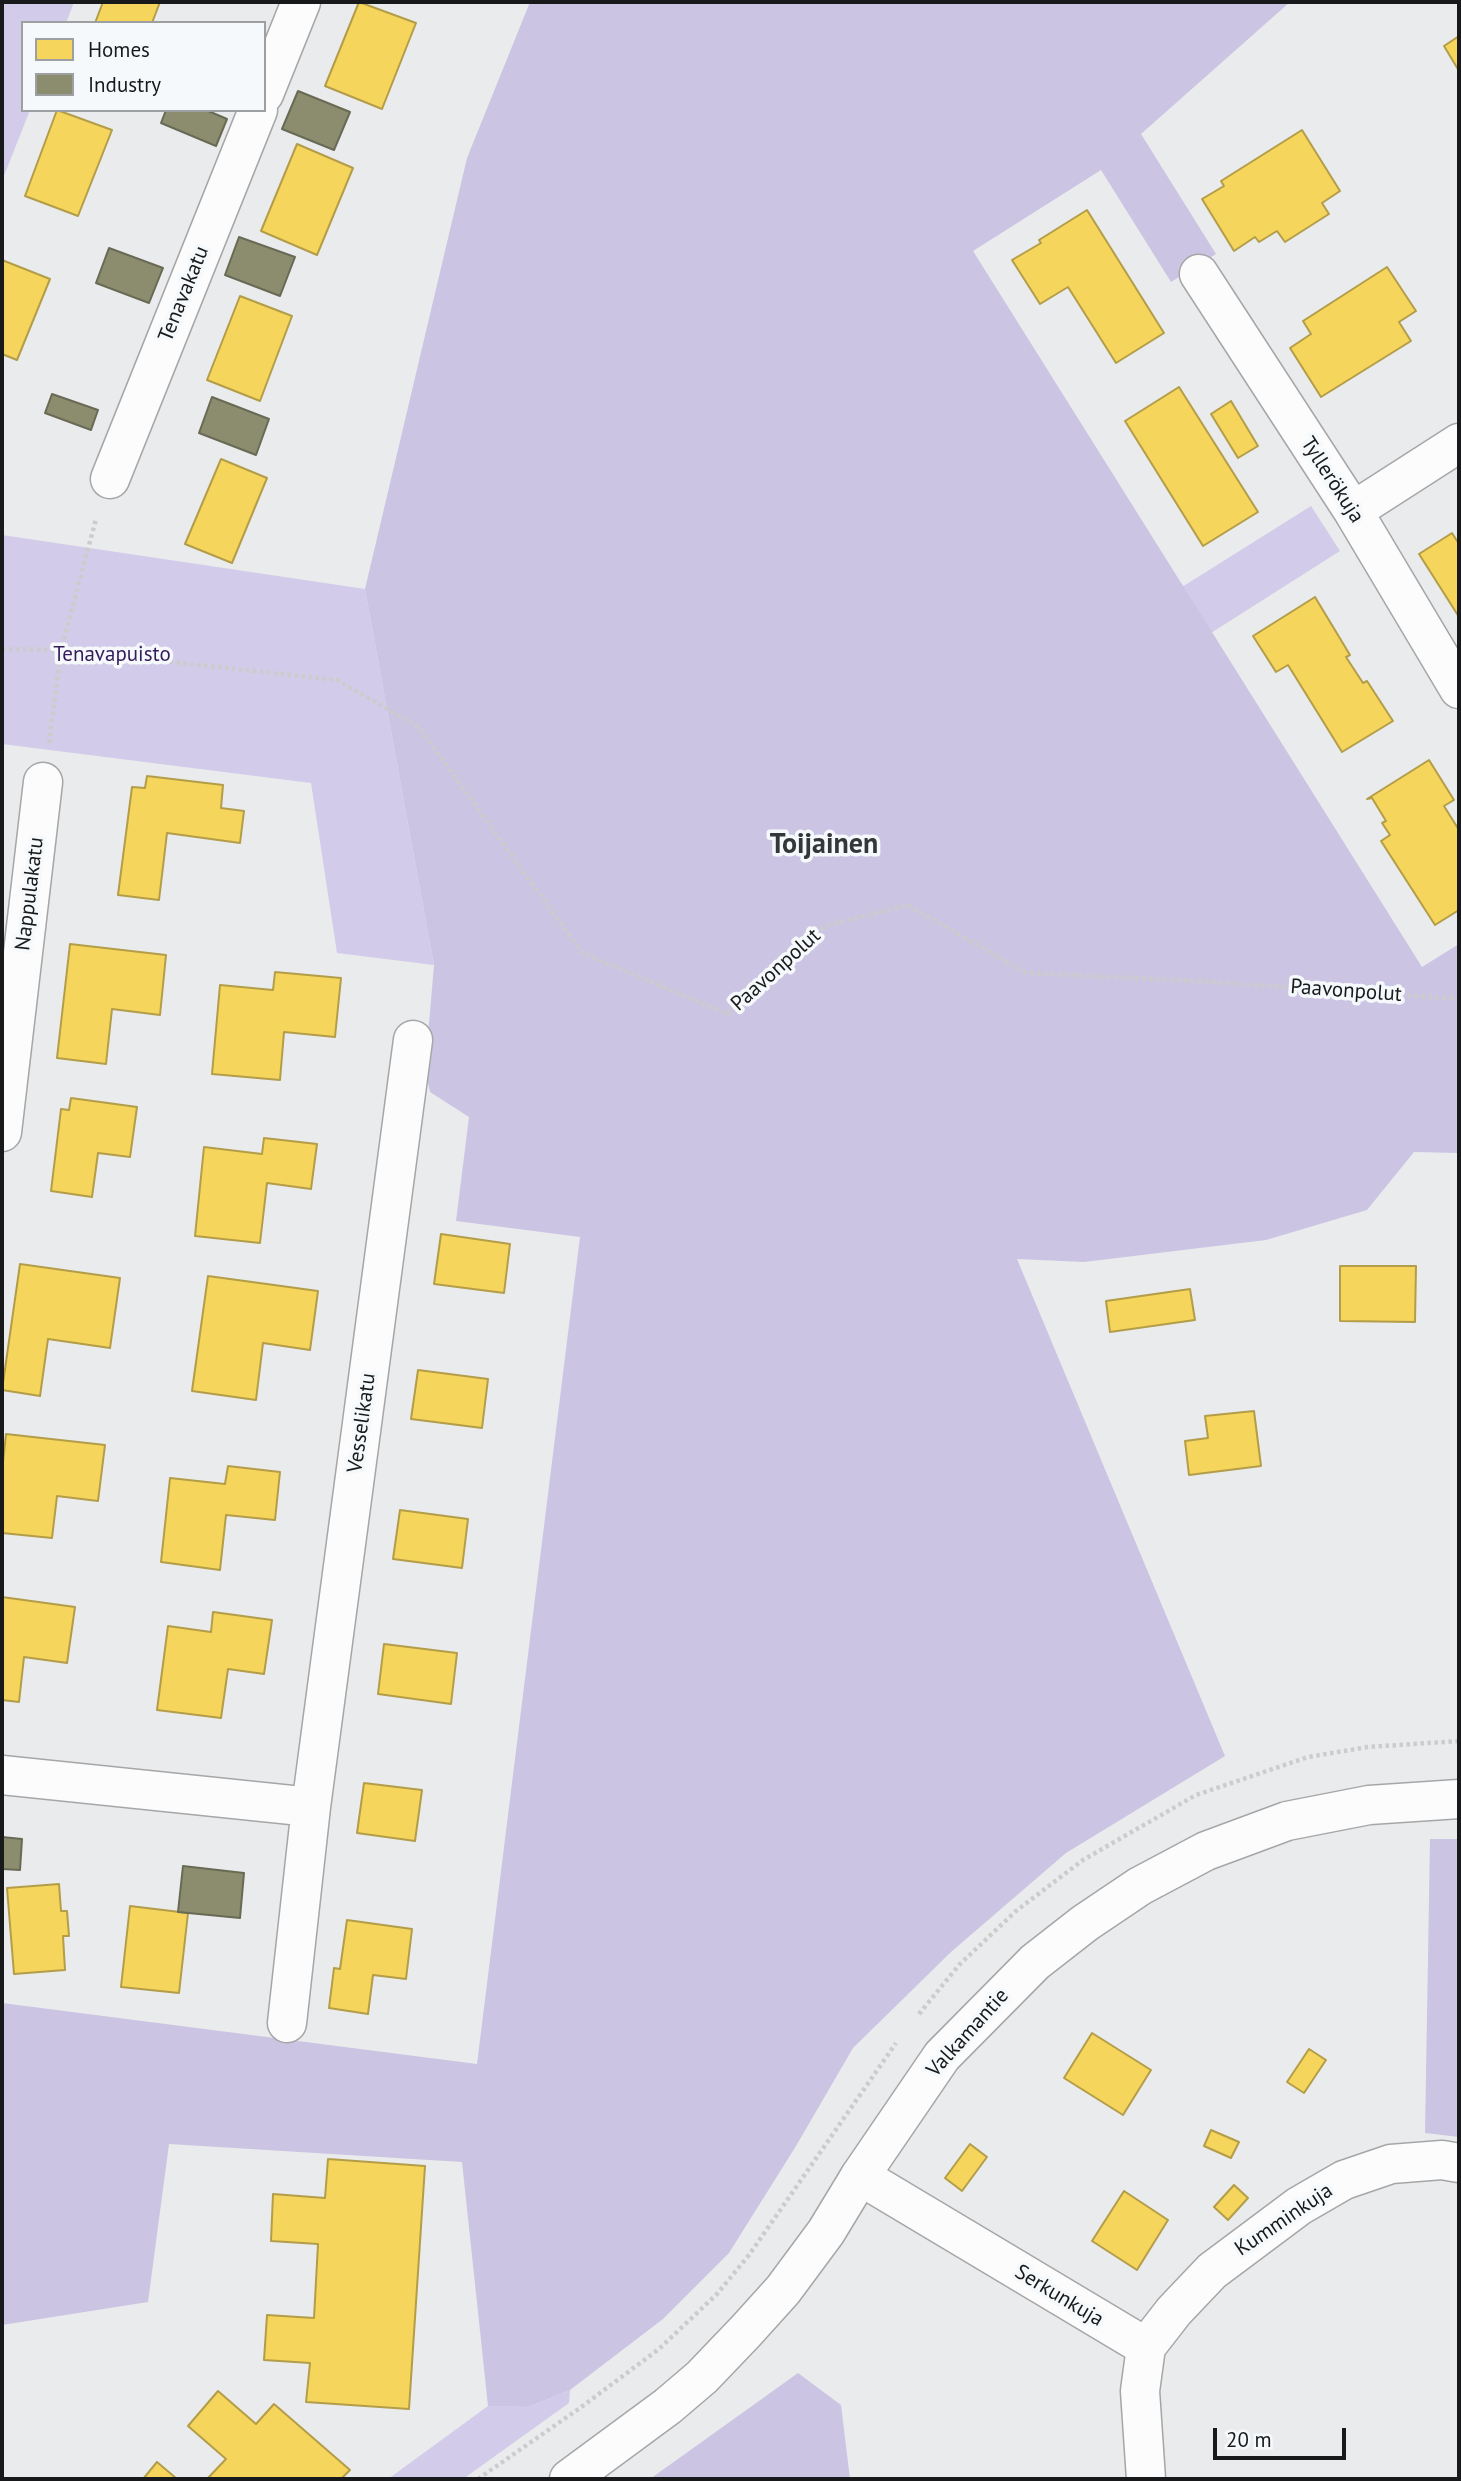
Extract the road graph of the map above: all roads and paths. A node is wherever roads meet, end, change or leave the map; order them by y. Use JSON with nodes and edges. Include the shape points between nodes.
{"nodes":[{"id":1,"x":301,"y":2,"type":"edge"},
{"id":2,"x":266,"y":89,"type":"edge"},
{"id":3,"x":257,"y":112,"type":"edge"},
{"id":4,"x":1199,"y":274,"type":"dead end"},
{"id":5,"x":1459,"y":443,"type":"edge"},
{"id":6,"x":110,"y":479,"type":"joint"},
{"id":7,"x":1353,"y":511,"type":"junction"},
{"id":8,"x":2,"y":649,"type":"edge"},
{"id":9,"x":61,"y":650,"type":"junction"},
{"id":10,"x":1459,"y":689,"type":"edge"},
{"id":11,"x":43,"y":782,"type":"joint"},
{"id":12,"x":1459,"y":999,"type":"edge"},
{"id":13,"x":413,"y":1040,"type":"dead end"},
{"id":14,"x":2,"y":1132,"type":"edge"},
{"id":15,"x":2,"y":1775,"type":"edge"},
{"id":16,"x":1459,"y":1799,"type":"edge"},
{"id":17,"x":311,"y":1807,"type":"junction"},
{"id":18,"x":287,"y":2023,"type":"dead end"},
{"id":19,"x":1459,"y":2163,"type":"edge"},
{"id":20,"x":860,"y":2176,"type":"junction"},
{"id":21,"x":1146,"y":2347,"type":"junction"},
{"id":22,"x":569,"y":2479,"type":"edge"},
{"id":23,"x":1146,"y":2479,"type":"edge"}],
"edges":[{"from":1,"to":2,"type":"street"},
{"from":3,"to":6,"type":"street","name":"Tenavakatu"},
{"from":4,"to":7,"type":"street","name":"Tyllerökuja"},
{"from":5,"to":7,"type":"street"},
{"from":6,"to":9,"type":"path"},
{"from":7,"to":10,"type":"street","name":"Tyllerökuja"},
{"from":8,"to":9,"type":"path"},
{"from":9,"to":11,"type":"path"},
{"from":9,"to":12,"type":"path","name":"Paavonpolut","via":[[337,680],[419,727],[582,953],[728,1014],[825,926],[908,905],[1026,973]]},
{"from":11,"to":14,"type":"street","name":"Nappulakatu"},
{"from":13,"to":17,"type":"street","name":"Vesselikatu"},
{"from":15,"to":17,"type":"street"},
{"from":16,"to":20,"type":"street","name":"Valkamantie","via":[[1369,1804],[1287,1821],[1206,1851],[1140,1886],[1035,1962],[942,2056]]},
{"from":17,"to":18,"type":"street","name":"Vesselikatu"},
{"from":19,"to":21,"type":"street","name":"Kumminkuja","via":[[1391,2164],[1344,2180],[1299,2206],[1212,2271]]},
{"from":20,"to":21,"type":"street","name":"Serkunkuja"},
{"from":20,"to":22,"type":"street","name":"Valkamantie","via":[[783,2290],[702,2377]]},
{"from":21,"to":23,"type":"street","via":[[1140,2391]]}]}
